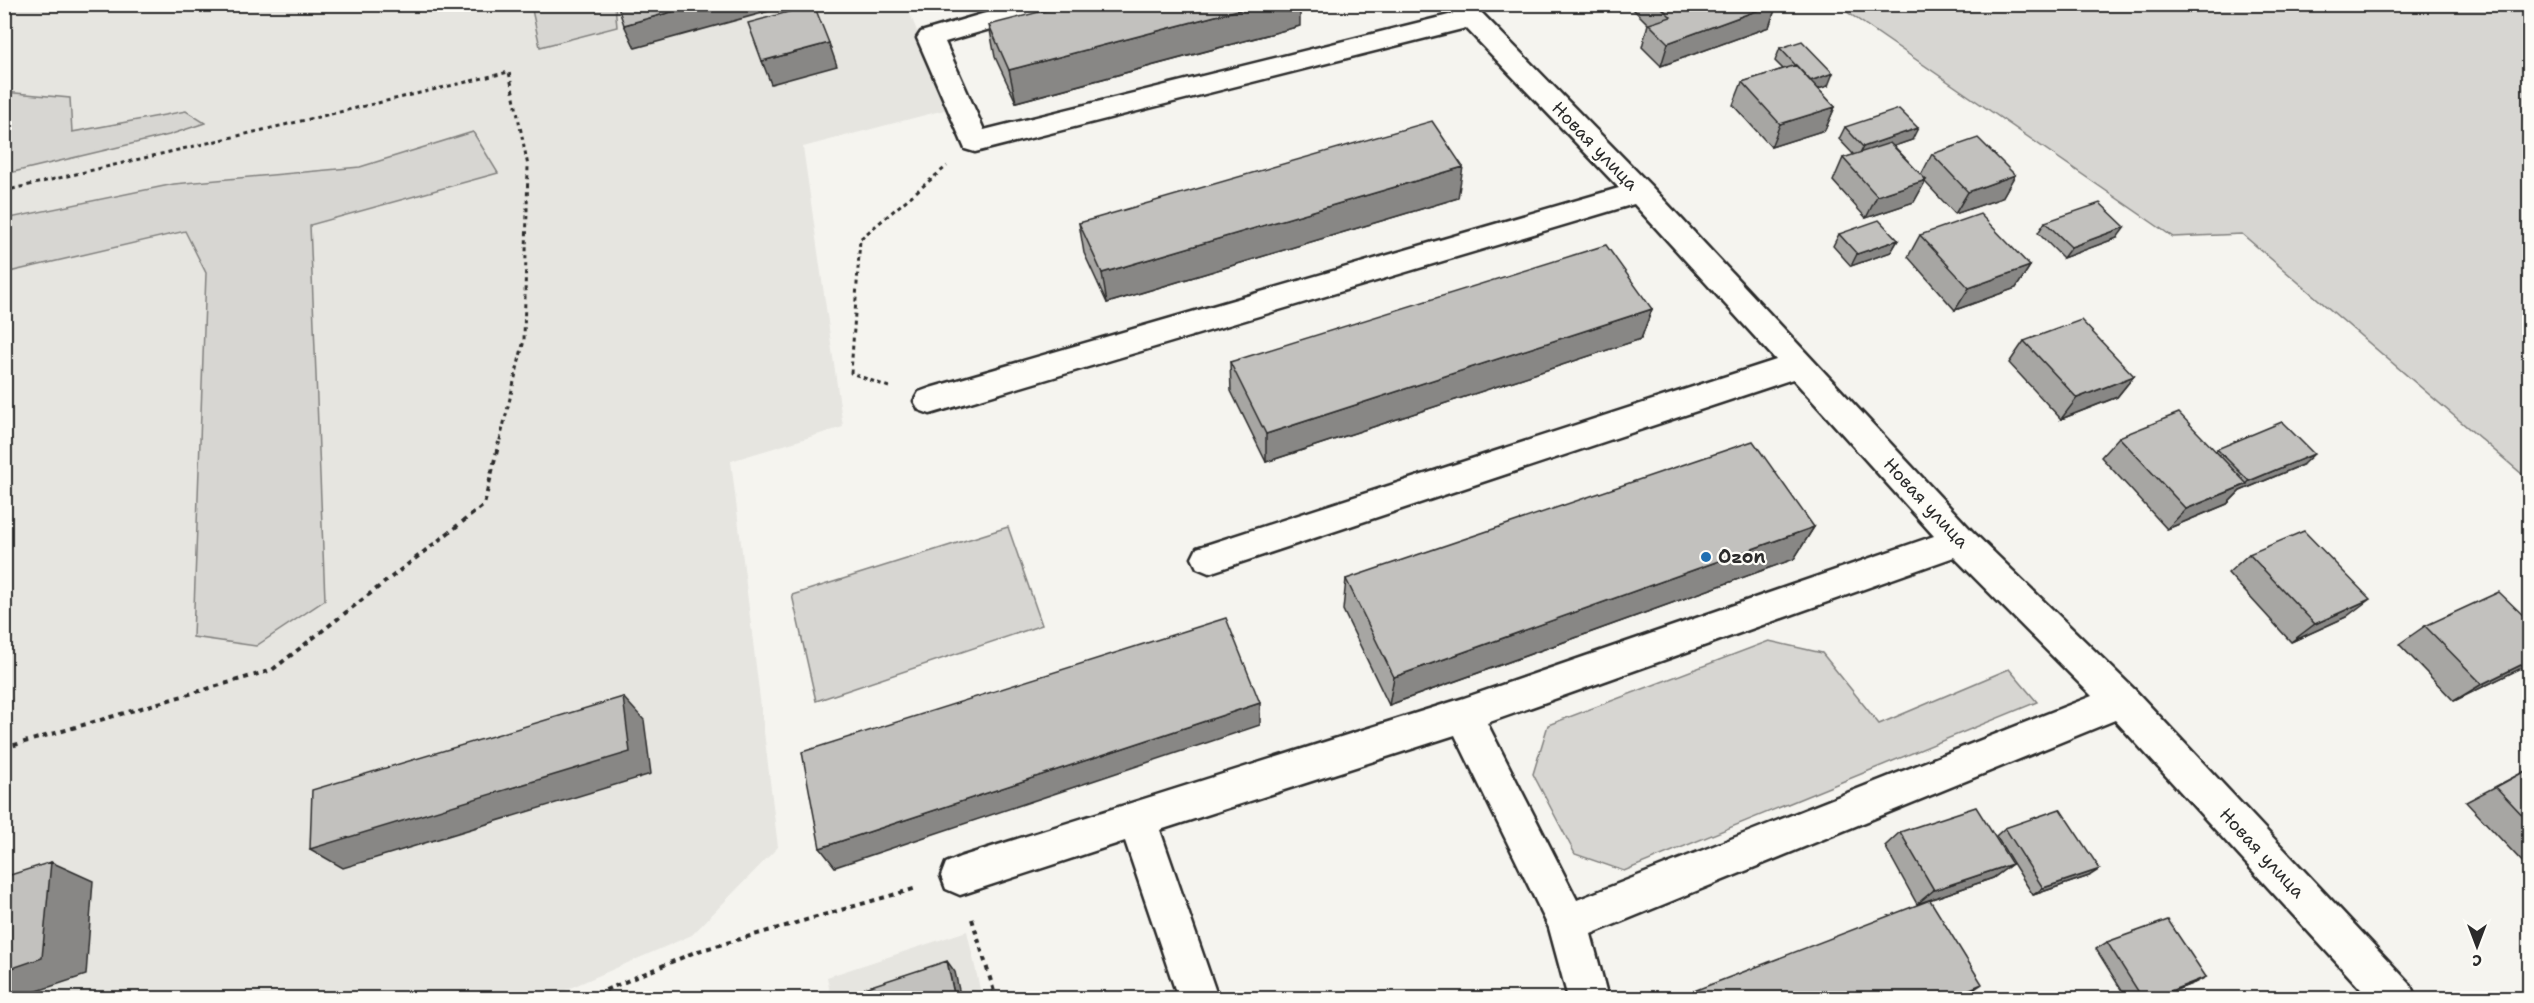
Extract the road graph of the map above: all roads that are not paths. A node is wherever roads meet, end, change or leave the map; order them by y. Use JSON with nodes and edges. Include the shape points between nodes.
{"nodes":[{"id":1,"x":1047,"y":4,"type":"edge"},
{"id":2,"x":1465,"y":11,"type":"edge"},
{"id":3,"x":1640,"y":192,"type":"junction"},
{"id":4,"x":1799,"y":365,"type":"junction"},
{"id":5,"x":930,"y":401,"type":"road end"},
{"id":6,"x":1960,"y":541,"type":"junction"},
{"id":7,"x":1209,"y":558,"type":"dead end"},
{"id":8,"x":2121,"y":701,"type":"junction"},
{"id":9,"x":1464,"y":715,"type":"junction"},
{"id":10,"x":1137,"y":820,"type":"junction"},
{"id":11,"x":960,"y":876,"type":"road end"},
{"id":12,"x":1568,"y":923,"type":"junction"},
{"id":13,"x":1198,"y":999,"type":"edge"},
{"id":14,"x":1588,"y":999,"type":"edge"},
{"id":15,"x":2396,"y":999,"type":"edge"}],
"edges":[{"from":1,"to":2,"type":"street","via":[[930,39],[975,142]]},
{"from":2,"to":3,"type":"street","name":"Новая улица"},
{"from":3,"to":4,"type":"street","name":"Новая улица"},
{"from":3,"to":5,"type":"street"},
{"from":4,"to":6,"type":"street","name":"Новая улица"},
{"from":4,"to":7,"type":"street"},
{"from":6,"to":8,"type":"street","name":"Новая улица"},
{"from":6,"to":9,"type":"street"},
{"from":8,"to":12,"type":"street"},
{"from":8,"to":15,"type":"street","name":"Новая улица"},
{"from":9,"to":10,"type":"street"},
{"from":9,"to":12,"type":"street"},
{"from":10,"to":11,"type":"street"},
{"from":10,"to":13,"type":"street"},
{"from":12,"to":14,"type":"street"}]}
